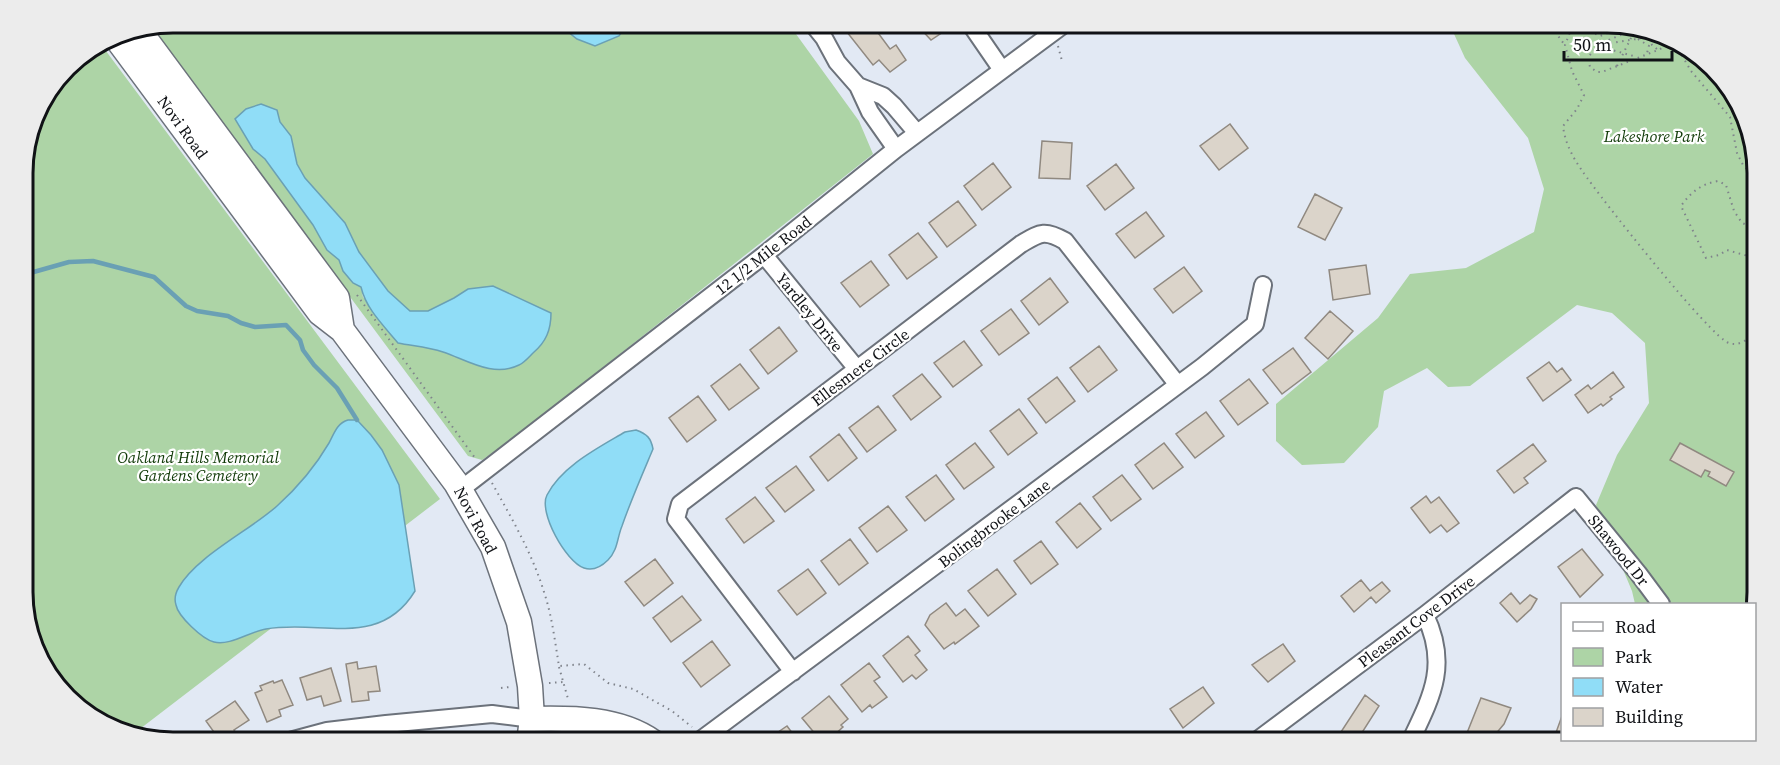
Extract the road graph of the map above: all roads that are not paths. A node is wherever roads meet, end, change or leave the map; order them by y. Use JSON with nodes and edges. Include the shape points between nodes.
{"nodes":[{"id":1,"x":820,"y":33,"type":"edge"},
{"id":2,"x":977,"y":33,"type":"edge"},
{"id":3,"x":1052,"y":33,"type":"edge"},
{"id":4,"x":144,"y":37,"type":"edge"},
{"id":5,"x":120,"y":44,"type":"edge"},
{"id":6,"x":1002,"y":69,"type":"junction"},
{"id":7,"x":858,"y":86,"type":"junction"},
{"id":8,"x":917,"y":133,"type":"junction"},
{"id":9,"x":896,"y":149,"type":"junction"},
{"id":10,"x":764,"y":255,"type":"junction"},
{"id":11,"x":1263,"y":285,"type":"dead end"},
{"id":12,"x":342,"y":330,"type":"junction"},
{"id":13,"x":857,"y":369,"type":"junction"},
{"id":14,"x":1178,"y":385,"type":"junction"},
{"id":15,"x":460,"y":490,"type":"junction"},
{"id":16,"x":1576,"y":497,"type":"joint"},
{"id":17,"x":1660,"y":603,"type":"edge"},
{"id":18,"x":1425,"y":615,"type":"junction"},
{"id":19,"x":793,"y":672,"type":"junction"},
{"id":20,"x":532,"y":718,"type":"junction"},
{"id":21,"x":386,"y":724,"type":"junction"},
{"id":22,"x":323,"y":732,"type":"edge"},
{"id":23,"x":387,"y":732,"type":"edge"},
{"id":24,"x":531,"y":732,"type":"edge"},
{"id":25,"x":633,"y":732,"type":"edge"},
{"id":26,"x":712,"y":732,"type":"edge"},
{"id":27,"x":1268,"y":732,"type":"edge"},
{"id":28,"x":1415,"y":732,"type":"edge"}],
"edges":[{"from":1,"to":7,"type":"street","via":[[837,62]]},
{"from":2,"to":6,"type":"street"},
{"from":3,"to":6,"type":"street","name":"12 1/2 Mile Road"},
{"from":4,"to":12,"type":"main road","name":"Novi Road","via":[[337,298]]},
{"from":5,"to":12,"type":"main road","name":"Novi Road","via":[[320,313]]},
{"from":6,"to":8,"type":"street","name":"12 1/2 Mile Road"},
{"from":7,"to":8,"type":"street","via":[[883,96]]},
{"from":7,"to":9,"type":"street","via":[[870,112]]},
{"from":8,"to":9,"type":"street","name":"12 1/2 Mile Road"},
{"from":9,"to":10,"type":"street","name":"12 1/2 Mile Road"},
{"from":10,"to":13,"type":"street","name":"Yardley Drive"},
{"from":10,"to":15,"type":"street","name":"12 1/2 Mile Road"},
{"from":11,"to":14,"type":"street","name":"Bolingbrooke Lane","via":[[1255,324]]},
{"from":12,"to":15,"type":"main road","name":"Novi Road"},
{"from":13,"to":14,"type":"street","name":"Ellesmere Circle","via":[[1021,244],[1037,234],[1051,233],[1065,241]]},
{"from":13,"to":19,"type":"street","name":"Ellesmere Circle","via":[[680,504],[676,519]]},
{"from":14,"to":19,"type":"street","name":"Bolingbrooke Lane"},
{"from":15,"to":20,"type":"main road","name":"Novi Road","via":[[493,547],[519,622]]},
{"from":16,"to":17,"type":"street","name":"Shawood Dr"},
{"from":16,"to":18,"type":"street","name":"Pleasant Cove Drive"},
{"from":18,"to":27,"type":"street","name":"Pleasant Cove Drive"},
{"from":18,"to":28,"type":"street","via":[[1433,633],[1436,678]]},
{"from":19,"to":26,"type":"street","name":"Bolingbrooke Lane"},
{"from":20,"to":21,"type":"street","via":[[492,714]]},
{"from":20,"to":24,"type":"main road","name":"Novi Road"},
{"from":20,"to":25,"type":"main road","via":[[570,718]]},
{"from":21,"to":22,"type":"street"},
{"from":21,"to":23,"type":"street"}]}
